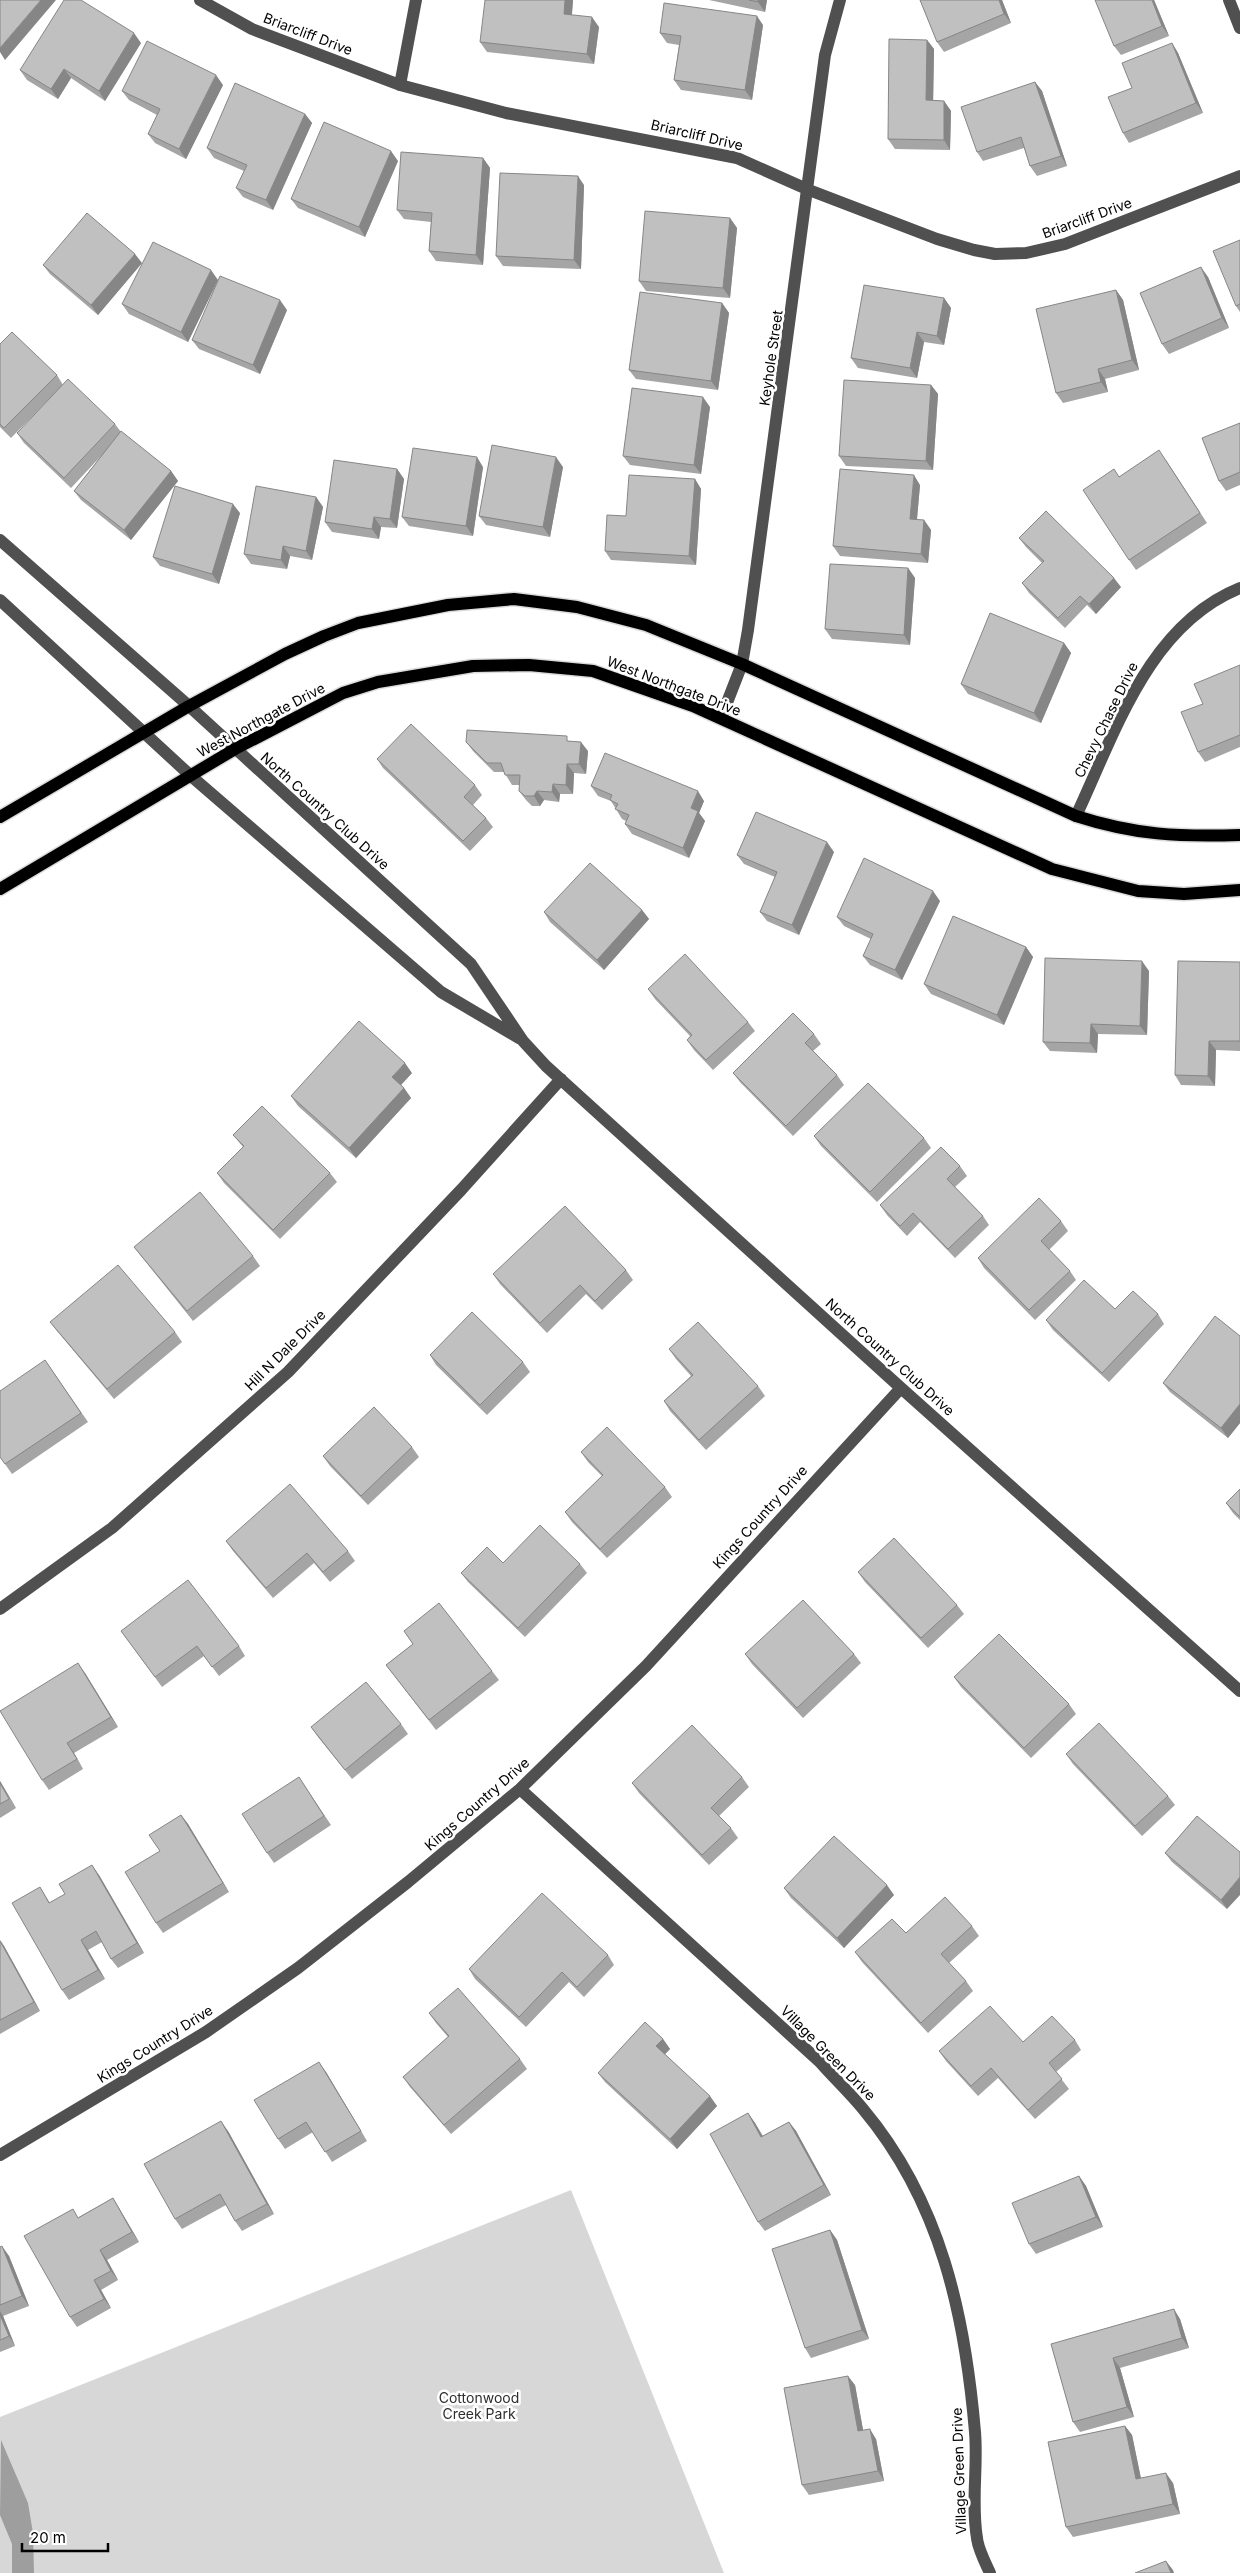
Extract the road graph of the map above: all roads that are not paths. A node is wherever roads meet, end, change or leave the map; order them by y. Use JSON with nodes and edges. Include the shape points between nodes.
{"nodes":[{"id":1,"x":200,"y":0,"type":"edge"},
{"id":2,"x":416,"y":0,"type":"edge"},
{"id":3,"x":840,"y":0,"type":"edge"},
{"id":4,"x":1229,"y":0,"type":"edge"},
{"id":5,"x":1240,"y":28,"type":"edge"},
{"id":6,"x":400,"y":85,"type":"junction"},
{"id":7,"x":1240,"y":176,"type":"edge"},
{"id":8,"x":809,"y":190,"type":"junction"},
{"id":9,"x":0,"y":540,"type":"edge"},
{"id":10,"x":1240,"y":588,"type":"edge"},
{"id":11,"x":0,"y":600,"type":"edge"},
{"id":12,"x":742,"y":664,"type":"junction"},
{"id":13,"x":189,"y":706,"type":"junction"},
{"id":14,"x":721,"y":718,"type":"junction"},
{"id":15,"x":144,"y":732,"type":"junction"},
{"id":16,"x":235,"y":749,"type":"junction"},
{"id":17,"x":191,"y":776,"type":"junction"},
{"id":18,"x":1076,"y":816,"type":"junction"},
{"id":19,"x":0,"y":817,"type":"edge"},
{"id":20,"x":1240,"y":835,"type":"edge"},
{"id":21,"x":0,"y":889,"type":"edge"},
{"id":22,"x":1240,"y":890,"type":"edge"},
{"id":23,"x":523,"y":1040,"type":"junction"},
{"id":24,"x":561,"y":1079,"type":"junction"},
{"id":25,"x":901,"y":1388,"type":"junction"},
{"id":26,"x":0,"y":1609,"type":"edge"},
{"id":27,"x":1240,"y":1692,"type":"edge"},
{"id":28,"x":520,"y":1789,"type":"junction"},
{"id":29,"x":0,"y":2155,"type":"edge"},
{"id":30,"x":990,"y":2573,"type":"edge"}],
"edges":[{"from":1,"to":6,"type":"street","name":"Briarcliff Drive","via":[[252,29]]},
{"from":2,"to":6,"type":"street"},
{"from":3,"to":8,"type":"street","name":"Keyhole Street","via":[[825,55]]},
{"from":4,"to":5,"type":"street"},
{"from":6,"to":8,"type":"street","name":"Briarcliff Drive","via":[[506,114],[738,158]]},
{"from":7,"to":8,"type":"street","name":"Briarcliff Drive","via":[[1065,244],[1026,253],[995,254],[974,250]]},
{"from":8,"to":12,"type":"street","name":"Keyhole Street"},
{"from":9,"to":13,"type":"street","name":"North Country Club Drive"},
{"from":10,"to":18,"type":"street","name":"Chevy Chase Drive","via":[[1197,612],[1148,668]]},
{"from":11,"to":15,"type":"street","name":"North Country Club Drive"},
{"from":12,"to":13,"type":"main road","via":[[646,625],[577,606],[514,598],[448,604],[358,623],[285,654]]},
{"from":12,"to":14,"type":"street","name":"Keyhole Street"},
{"from":12,"to":18,"type":"main road"},
{"from":13,"to":15,"type":"main road"},
{"from":13,"to":16,"type":"street","name":"North Country Club Drive"},
{"from":14,"to":16,"type":"main road","name":"West Northgate Drive","via":[[593,672],[529,665],[473,666],[378,682],[343,693]]},
{"from":14,"to":22,"type":"main road","name":"West Northgate Drive","via":[[1052,869],[1138,891],[1184,894]]},
{"from":15,"to":17,"type":"street","name":"North Country Club Drive"},
{"from":15,"to":19,"type":"main road"},
{"from":16,"to":17,"type":"main road","name":"West Northgate Drive"},
{"from":16,"to":23,"type":"street","name":"North Country Club Drive","via":[[471,964]]},
{"from":17,"to":21,"type":"main road","name":"West Northgate Drive"},
{"from":17,"to":23,"type":"street","name":"North Country Club Drive","via":[[441,992]]},
{"from":18,"to":20,"type":"main road","via":[[1138,833]]},
{"from":23,"to":24,"type":"street","name":"North Country Club Drive"},
{"from":24,"to":25,"type":"street","name":"North Country Club Drive"},
{"from":24,"to":26,"type":"street","name":"Hill N Dale Drive","via":[[461,1190],[288,1372],[112,1528]]},
{"from":25,"to":27,"type":"street","name":"North Country Club Drive"},
{"from":25,"to":28,"type":"street","name":"Kings Country Drive","via":[[646,1666]]},
{"from":28,"to":29,"type":"street","name":"Kings Country Drive","via":[[290,1974],[206,2032]]},
{"from":28,"to":30,"type":"street","name":"Village Green Drive","via":[[820,2062],[864,2110],[905,2169],[933,2227],[954,2288],[975,2435],[973,2496],[977,2540]]}]}
